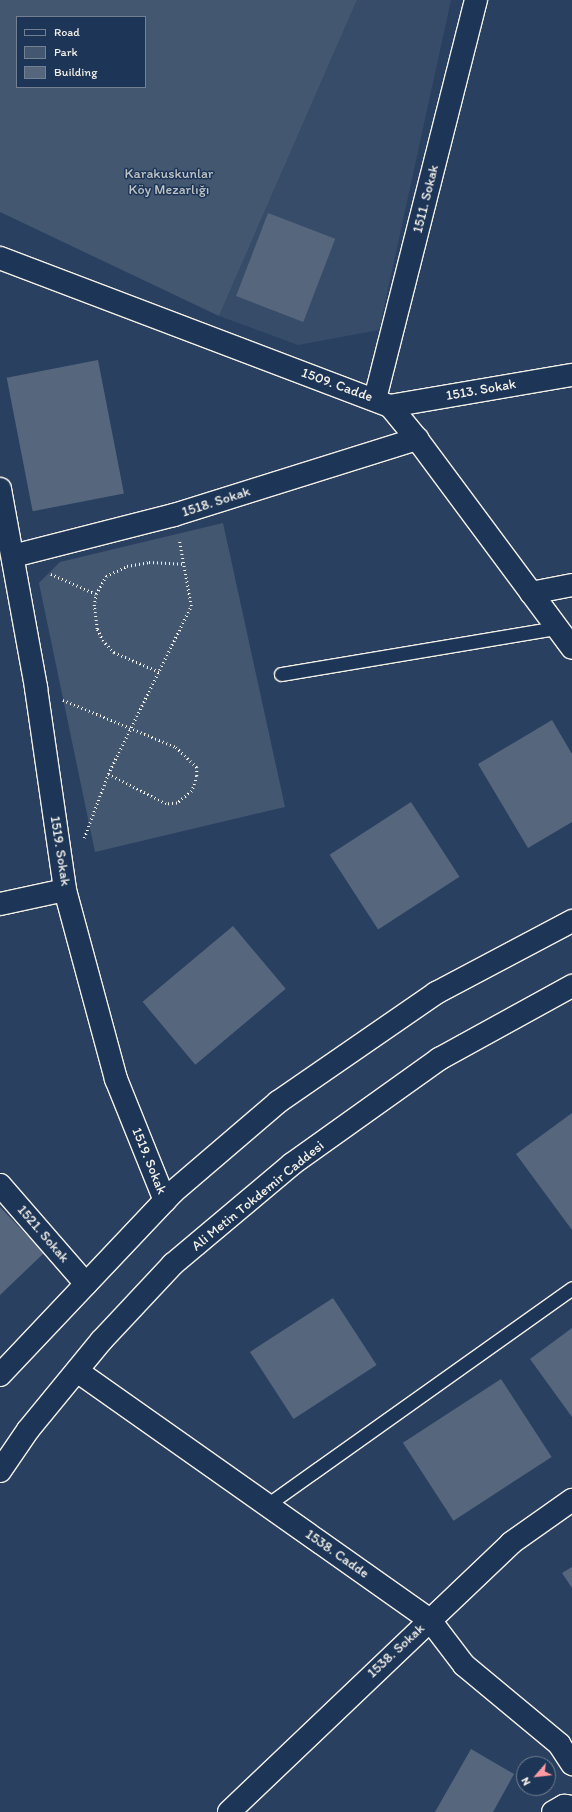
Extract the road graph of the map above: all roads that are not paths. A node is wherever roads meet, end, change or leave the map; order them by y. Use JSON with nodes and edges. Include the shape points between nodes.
{"nodes":[{"id":1,"x":476,"y":0,"type":"edge"},
{"id":2,"x":0,"y":258,"type":"edge"},
{"id":3,"x":572,"y":375,"type":"edge"},
{"id":4,"x":382,"y":402,"type":"junction"},
{"id":5,"x":417,"y":438,"type":"junction"},
{"id":6,"x":0,"y":489,"type":"edge"},
{"id":7,"x":13,"y":556,"type":"junction"},
{"id":8,"x":572,"y":585,"type":"edge"},
{"id":9,"x":531,"y":593,"type":"junction"},
{"id":10,"x":556,"y":628,"type":"junction"},
{"id":11,"x":572,"y":648,"type":"edge"},
{"id":12,"x":281,"y":674,"type":"dead end"},
{"id":13,"x":65,"y":890,"type":"junction"},
{"id":14,"x":0,"y":904,"type":"edge"},
{"id":15,"x":572,"y":921,"type":"edge"},
{"id":16,"x":572,"y":986,"type":"edge"},
{"id":17,"x":0,"y":1185,"type":"edge"},
{"id":18,"x":165,"y":1201,"type":"junction"},
{"id":19,"x":86,"y":1284,"type":"junction"},
{"id":20,"x":572,"y":1288,"type":"edge"},
{"id":21,"x":77,"y":1371,"type":"junction"},
{"id":22,"x":0,"y":1375,"type":"edge"},
{"id":23,"x":0,"y":1471,"type":"edge"},
{"id":24,"x":572,"y":1500,"type":"edge"},
{"id":25,"x":267,"y":1505,"type":"junction"},
{"id":26,"x":429,"y":1619,"type":"junction"},
{"id":27,"x":572,"y":1764,"type":"edge"},
{"id":28,"x":572,"y":1807,"type":"edge"},
{"id":29,"x":229,"y":1812,"type":"edge"},
{"id":30,"x":553,"y":1812,"type":"edge"}],
"edges":[{"from":1,"to":4,"type":"street","name":"1511. Sokak"},
{"from":2,"to":4,"type":"street","name":"1509. Cadde"},
{"from":3,"to":4,"type":"street","name":"1513. Sokak"},
{"from":4,"to":5,"type":"street","name":"1509. Cadde"},
{"from":5,"to":7,"type":"street","name":"1518. Sokak","via":[[174,515]]},
{"from":5,"to":9,"type":"street","name":"1509. Cadde"},
{"from":6,"to":7,"type":"street","name":"1519. Sokak"},
{"from":7,"to":13,"type":"street","name":"1519. Sokak","via":[[36,688]]},
{"from":8,"to":9,"type":"street"},
{"from":9,"to":10,"type":"street","name":"1509. Cadde"},
{"from":10,"to":11,"type":"street","name":"1509. Cadde"},
{"from":10,"to":12,"type":"lane"},
{"from":13,"to":14,"type":"street"},
{"from":13,"to":18,"type":"street","name":"1519. Sokak","via":[[116,1079]]},
{"from":15,"to":18,"type":"street","via":[[422,1002],[278,1102]]},
{"from":16,"to":21,"type":"street","name":"Ali Metin Tokdemir Caddesi","via":[[439,1059],[292,1164],[173,1264]]},
{"from":17,"to":19,"type":"street","name":"1521. Sokak"},
{"from":18,"to":19,"type":"street"},
{"from":19,"to":22,"type":"street"},
{"from":20,"to":25,"type":"lane"},
{"from":21,"to":23,"type":"street","name":"Ali Metin Tokdemir Caddesi","via":[[28,1430]]},
{"from":21,"to":25,"type":"street","name":"1538. Cadde"},
{"from":24,"to":26,"type":"street","name":"1538. Sokak","via":[[511,1542]]},
{"from":25,"to":26,"type":"street","name":"1538. Cadde"},
{"from":26,"to":27,"type":"street","name":"1538. Cadde","via":[[464,1664],[559,1744]]},
{"from":26,"to":29,"type":"street","name":"1538. Sokak"},
{"from":28,"to":30,"type":"street","via":[[564,1806]]}]}
